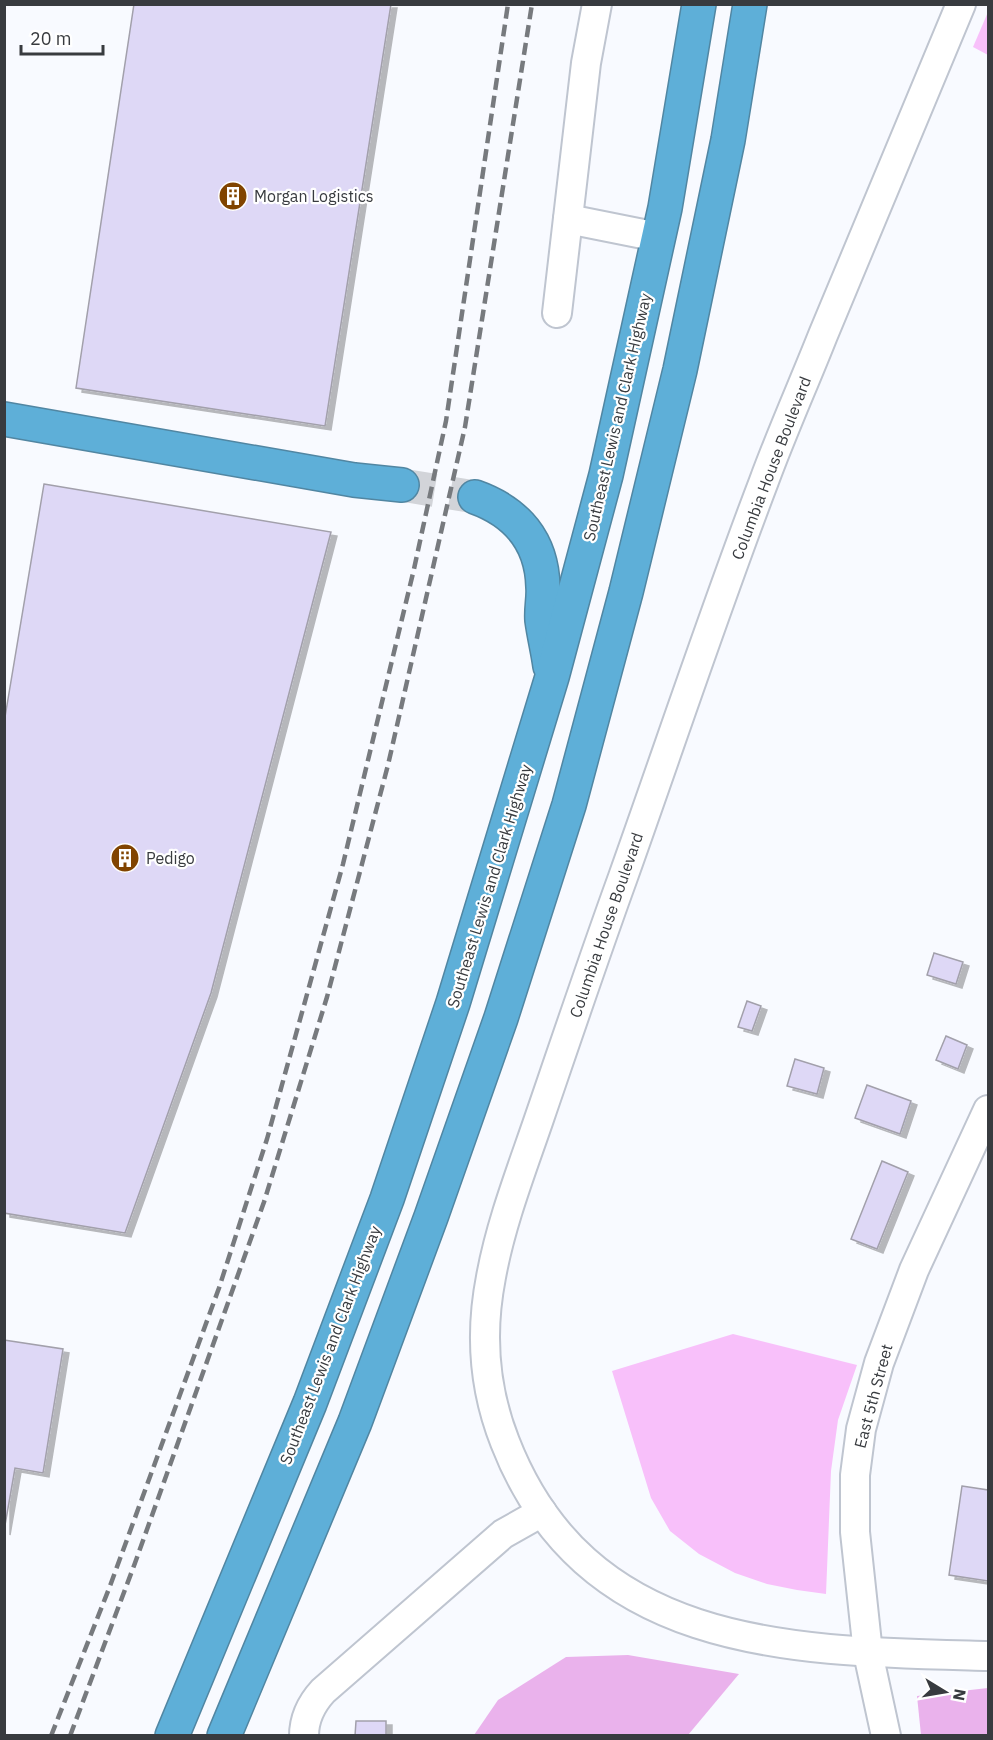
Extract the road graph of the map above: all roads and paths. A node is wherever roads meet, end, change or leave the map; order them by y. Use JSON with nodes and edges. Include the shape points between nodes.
{"nodes":[{"id":1,"x":597,"y":4,"type":"edge"},
{"id":2,"x":699,"y":4,"type":"edge"},
{"id":3,"x":750,"y":4,"type":"edge"},
{"id":4,"x":961,"y":4,"type":"edge"},
{"id":5,"x":568,"y":219,"type":"junction"},
{"id":6,"x":658,"y":237,"type":"junction"},
{"id":7,"x":557,"y":313,"type":"dead end"},
{"id":8,"x":4,"y":419,"type":"edge"},
{"id":9,"x":402,"y":485,"type":"tunnel mouth"},
{"id":10,"x":474,"y":497,"type":"tunnel mouth"},
{"id":11,"x":552,"y":677,"type":"junction"},
{"id":12,"x":988,"y":1110,"type":"edge"},
{"id":13,"x":542,"y":1512,"type":"junction"},
{"id":14,"x":868,"y":1653,"type":"junction"},
{"id":15,"x":988,"y":1656,"type":"edge"},
{"id":16,"x":172,"y":1736,"type":"edge"},
{"id":17,"x":224,"y":1736,"type":"edge"},
{"id":18,"x":304,"y":1736,"type":"edge"},
{"id":19,"x":886,"y":1736,"type":"edge"}],
"edges":[{"from":1,"to":5,"type":"street","via":[[586,63]]},
{"from":2,"to":6,"type":"highway","name":"Southeast Lewis and Clark Highway"},
{"from":3,"to":17,"type":"highway","via":[[728,140],[680,370],[569,805],[501,1018],[363,1401]]},
{"from":4,"to":13,"type":"street","name":"Columbia House Boulevard","via":[[765,478],[505,1216],[486,1307],[485,1360],[491,1401],[506,1445]]},
{"from":5,"to":6,"type":"street"},
{"from":5,"to":7,"type":"street"},
{"from":6,"to":11,"type":"highway","name":"Southeast Lewis and Clark Highway","via":[[606,475]]},
{"from":8,"to":9,"type":"highway"},
{"from":10,"to":11,"type":"highway","via":[[505,511],[524,527],[535,547],[542,566],[542,618]]},
{"from":11,"to":16,"type":"highway","name":"Southeast Lewis and Clark Highway","via":[[453,1003],[387,1199],[310,1403]]},
{"from":12,"to":14,"type":"street","name":"East 5th Street","via":[[915,1270],[879,1363],[861,1429],[855,1475],[855,1532]]},
{"from":13,"to":14,"type":"street","name":"Columbia House Boulevard","via":[[573,1550],[612,1582],[693,1624],[753,1638]]},
{"from":13,"to":18,"type":"street","via":[[503,1534],[323,1691],[308,1714]]},
{"from":14,"to":15,"type":"street","name":"Columbia House Boulevard"},
{"from":14,"to":19,"type":"street","name":"East 5th Street"}]}
